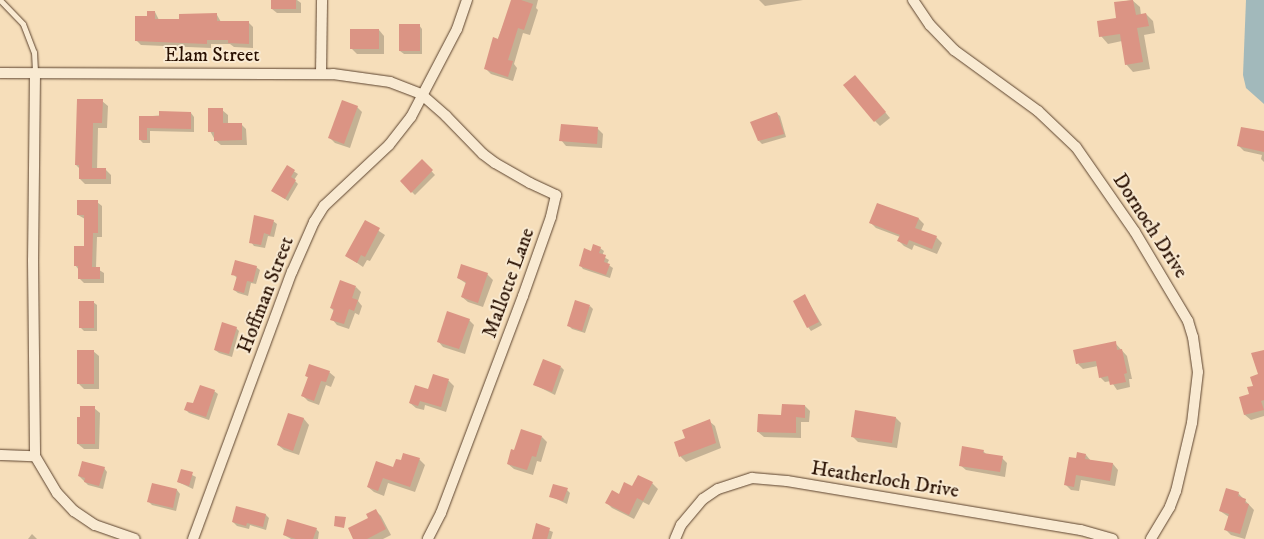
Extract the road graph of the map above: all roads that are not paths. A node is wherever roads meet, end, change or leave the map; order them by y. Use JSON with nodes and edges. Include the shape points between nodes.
{"nodes":[{"id":1,"x":0,"y":0,"type":"edge"},
{"id":2,"x":322,"y":0,"type":"edge"},
{"id":3,"x":468,"y":0,"type":"edge"},
{"id":4,"x":913,"y":0,"type":"edge"},
{"id":5,"x":0,"y":73,"type":"edge"},
{"id":6,"x":35,"y":73,"type":"junction"},
{"id":7,"x":321,"y":74,"type":"junction"},
{"id":8,"x":421,"y":94,"type":"junction"},
{"id":9,"x":0,"y":455,"type":"edge"},
{"id":10,"x":35,"y":456,"type":"junction"},
{"id":11,"x":135,"y":539,"type":"edge"},
{"id":12,"x":193,"y":539,"type":"edge"},
{"id":13,"x":428,"y":539,"type":"edge"},
{"id":14,"x":675,"y":539,"type":"edge"},
{"id":15,"x":1113,"y":539,"type":"edge"},
{"id":16,"x":1152,"y":539,"type":"edge"}],
"edges":[{"from":1,"to":6,"type":"lane","via":[[23,24],[34,52]]},
{"from":2,"to":7,"type":"street"},
{"from":3,"to":8,"type":"street","name":"Hoffman Street","via":[[440,63]]},
{"from":4,"to":16,"type":"street","name":"Dornoch Drive","via":[[930,25],[954,50],[1038,111],[1076,147],[1135,232],[1188,321],[1198,372],[1192,424],[1176,491]]},
{"from":5,"to":6,"type":"street","name":"Elam Street"},
{"from":6,"to":7,"type":"street","name":"Elam Street"},
{"from":6,"to":10,"type":"street"},
{"from":7,"to":8,"type":"street","name":"Elam Street","via":[[390,82]]},
{"from":8,"to":12,"type":"street","name":"Hoffman Street","via":[[411,117],[389,145],[342,187],[314,222],[292,272]]},
{"from":8,"to":13,"type":"street","name":"Mallotte Lane","via":[[483,154],[556,195],[523,296],[442,513]]},
{"from":9,"to":10,"type":"street"},
{"from":10,"to":11,"type":"street","via":[[58,493],[74,511],[95,525]]},
{"from":14,"to":15,"type":"street","name":"Heatherloch Drive","via":[[681,525],[703,499],[752,478],[787,481],[1072,529]]}]}
